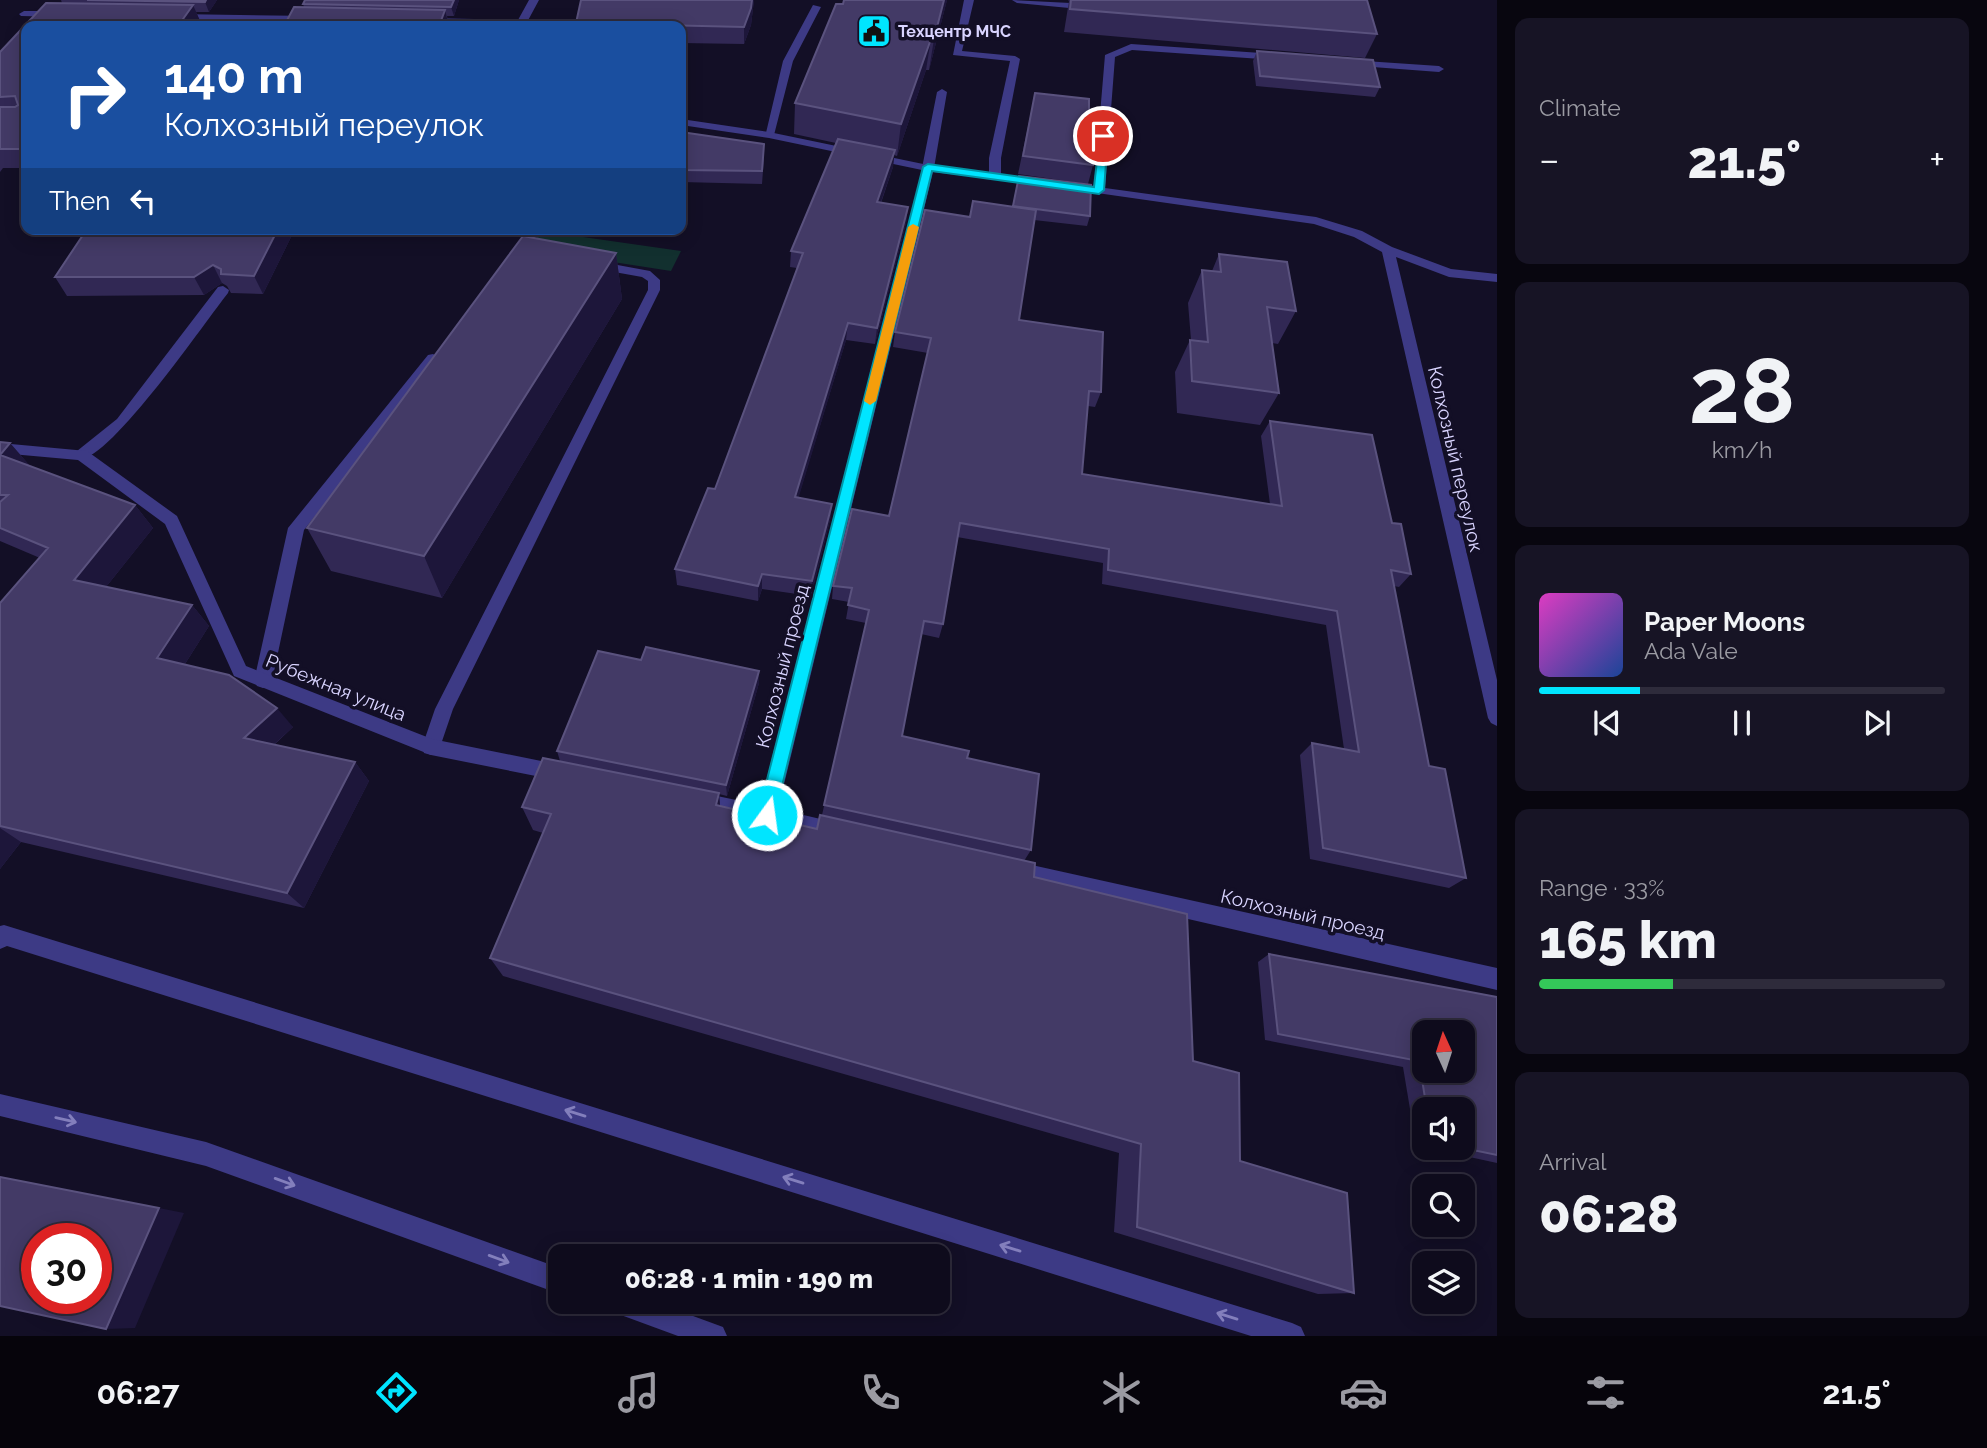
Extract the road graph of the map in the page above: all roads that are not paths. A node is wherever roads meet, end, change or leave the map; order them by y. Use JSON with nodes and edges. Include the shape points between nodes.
{"nodes":[{"id":1,"x":534,"y":0,"type":"edge"},
{"id":2,"x":969,"y":0,"type":"edge"},
{"id":3,"x":1017,"y":0,"type":"edge"},
{"id":4,"x":816,"y":7,"type":"dead end"},
{"id":5,"x":1099,"y":8,"type":"edge"},
{"id":6,"x":24,"y":14,"type":"dead end"},
{"id":7,"x":66,"y":15,"type":"edge"},
{"id":8,"x":162,"y":16,"type":"edge"},
{"id":9,"x":328,"y":19,"type":"edge"},
{"id":10,"x":523,"y":21,"type":"edge"},
{"id":11,"x":1292,"y":58,"type":"edge"},
{"id":12,"x":1332,"y":61,"type":"edge"},
{"id":13,"x":1439,"y":69,"type":"dead end"},
{"id":14,"x":942,"y":92,"type":"dead end"},
{"id":15,"x":686,"y":122,"type":"edge"},
{"id":16,"x":769,"y":135,"type":"junction"},
{"id":17,"x":928,"y":167,"type":"junction"},
{"id":18,"x":995,"y":176,"type":"junction"},
{"id":19,"x":1099,"y":190,"type":"junction"},
{"id":20,"x":1388,"y":250,"type":"junction"},
{"id":21,"x":581,"y":262,"type":"edge"},
{"id":22,"x":1497,"y":278,"type":"edge"},
{"id":23,"x":223,"y":290,"type":"edge"},
{"id":24,"x":443,"y":346,"type":"edge"},
{"id":25,"x":0,"y":448,"type":"edge"},
{"id":26,"x":82,"y":455,"type":"junction"},
{"id":27,"x":263,"y":681,"type":"junction"},
{"id":28,"x":1497,"y":718,"type":"edge"},
{"id":29,"x":431,"y":747,"type":"junction"},
{"id":30,"x":579,"y":777,"type":"edge"},
{"id":31,"x":686,"y":799,"type":"edge"},
{"id":32,"x":767,"y":815,"type":"junction"},
{"id":33,"x":861,"y":836,"type":"edge"},
{"id":34,"x":997,"y":867,"type":"edge"},
{"id":35,"x":0,"y":939,"type":"edge"},
{"id":36,"x":1497,"y":979,"type":"edge"},
{"id":37,"x":0,"y":1105,"type":"edge"},
{"id":38,"x":548,"y":1277,"type":"edge"},
{"id":39,"x":653,"y":1314,"type":"edge"},
{"id":40,"x":714,"y":1336,"type":"edge"},
{"id":41,"x":1292,"y":1336,"type":"edge"}],
"edges":[{"from":1,"to":10,"type":"street"},
{"from":2,"to":18,"type":"street","via":[[956,53],[1015,59]]},
{"from":3,"to":5,"type":"street"},
{"from":4,"to":16,"type":"street","via":[[788,61]]},
{"from":6,"to":7,"type":"street"},
{"from":8,"to":9,"type":"street"},
{"from":11,"to":19,"type":"street","via":[[1131,47],[1110,55]]},
{"from":12,"to":13,"type":"street"},
{"from":14,"to":17,"type":"street","name":"Колхозный проезд"},
{"from":15,"to":16,"type":"street"},
{"from":16,"to":17,"type":"street"},
{"from":17,"to":18,"type":"street"},
{"from":17,"to":32,"type":"street","name":"Колхозный проезд"},
{"from":18,"to":19,"type":"street"},
{"from":19,"to":20,"type":"street","via":[[1316,221],[1358,234]]},
{"from":20,"to":22,"type":"street","via":[[1449,273]]},
{"from":20,"to":28,"type":"street","name":"Колхозный переулок"},
{"from":21,"to":29,"type":"street","via":[[646,274],[654,280],[654,290],[444,709]]},
{"from":23,"to":26,"type":"street","via":[[122,422]]},
{"from":24,"to":27,"type":"street","via":[[296,528]]},
{"from":25,"to":26,"type":"street"},
{"from":26,"to":27,"type":"street","name":"Рубежная улица","via":[[171,520],[240,671]]},
{"from":27,"to":29,"type":"street","name":"Рубежная улица"},
{"from":29,"to":30,"type":"street","name":"Рубежная улица"},
{"from":31,"to":32,"type":"street"},
{"from":32,"to":33,"type":"street"},
{"from":34,"to":36,"type":"street","name":"Колхозный проезд"},
{"from":41,"to":35,"type":"street","one_way":true,"via":[[4,934]]},
{"from":37,"to":38,"type":"street","one_way":true,"via":[[206,1154]]},
{"from":39,"to":40,"type":"street"}]}
